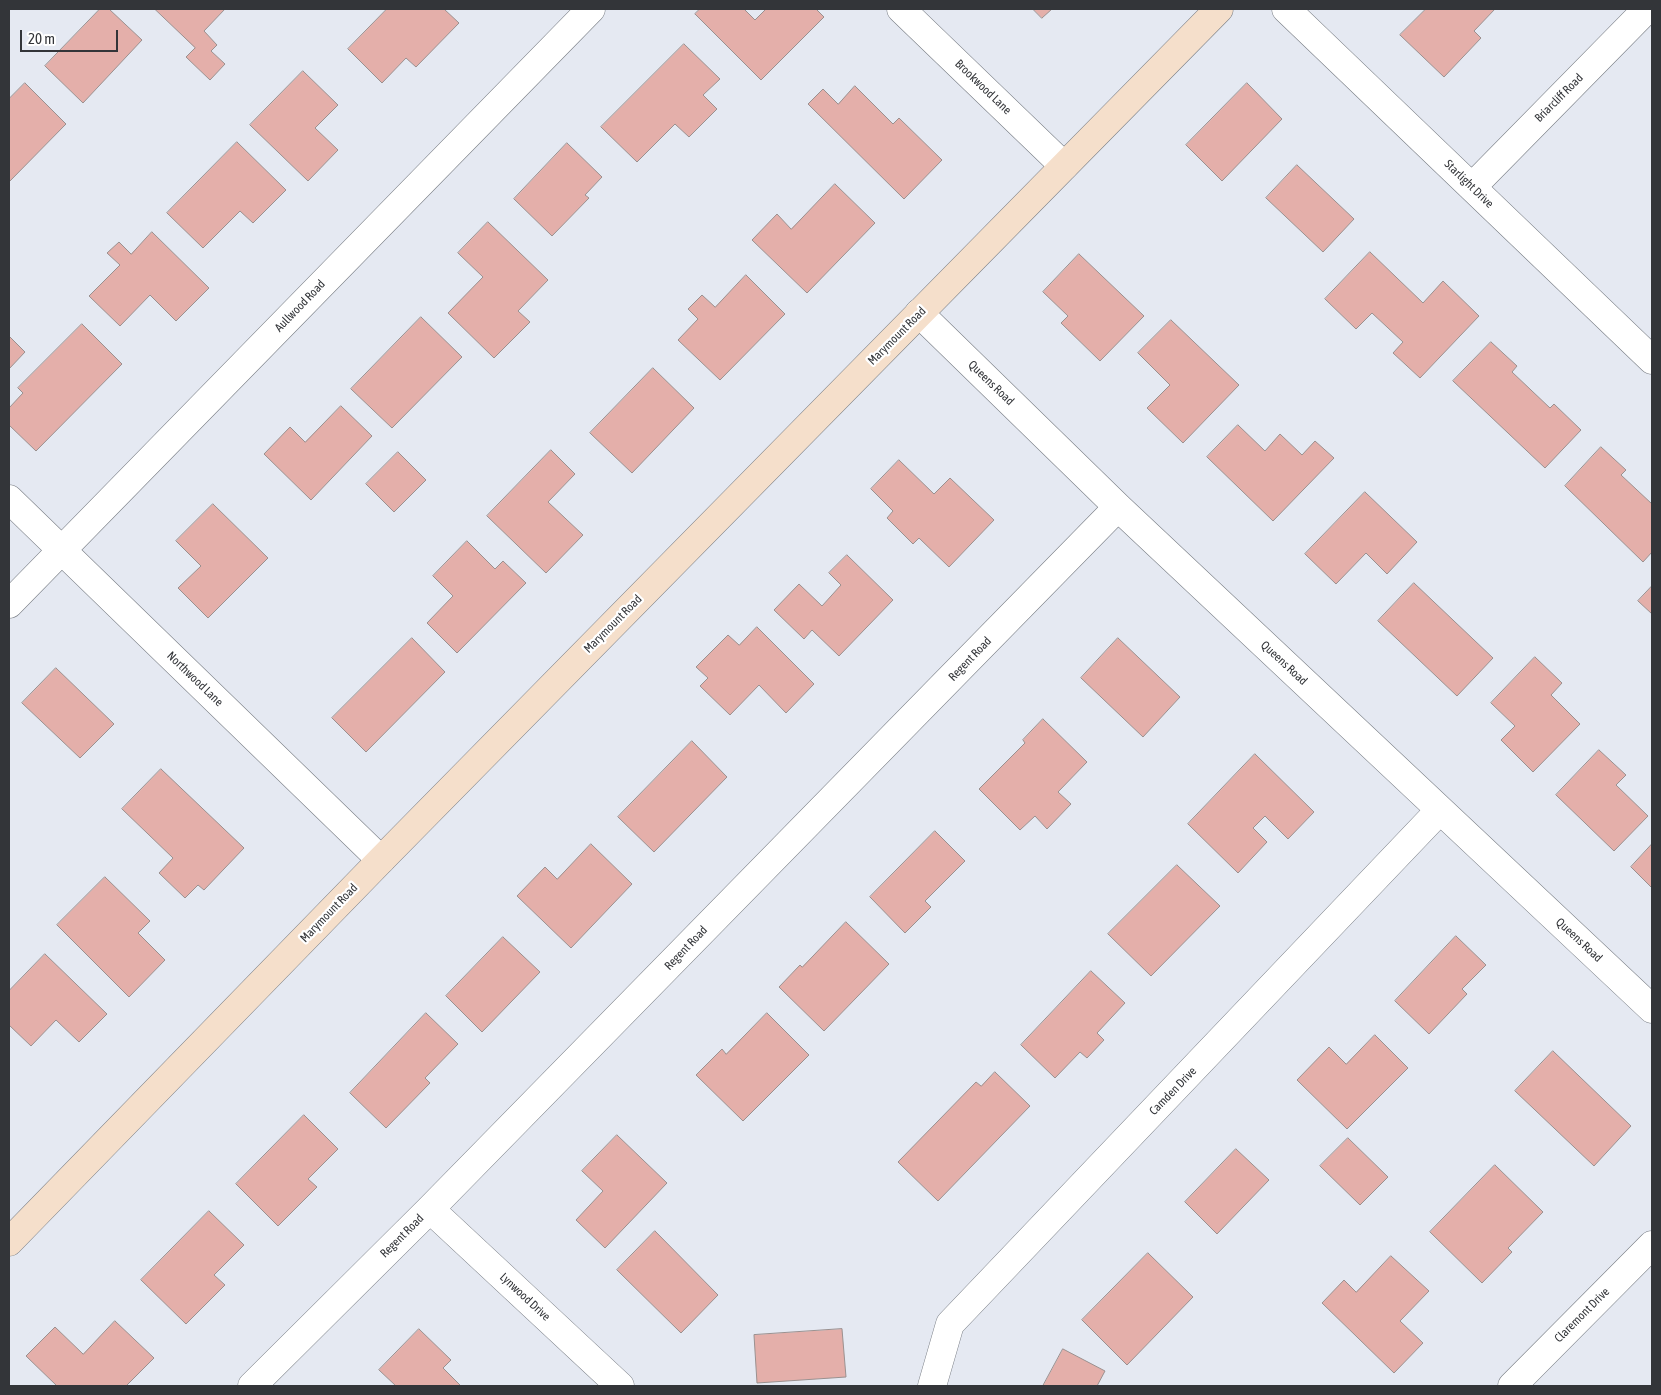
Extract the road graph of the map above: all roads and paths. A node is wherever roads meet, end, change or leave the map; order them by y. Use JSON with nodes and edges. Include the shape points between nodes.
{"nodes":[{"id":1,"x":591,"y":9,"type":"edge"},
{"id":2,"x":901,"y":9,"type":"edge"},
{"id":3,"x":1219,"y":9,"type":"edge"},
{"id":4,"x":1286,"y":9,"type":"edge"},
{"id":5,"x":1647,"y":9,"type":"edge"},
{"id":6,"x":1064,"y":166,"type":"junction"},
{"id":7,"x":1472,"y":187,"type":"junction"},
{"id":8,"x":919,"y":313,"type":"junction"},
{"id":9,"x":1652,"y":360,"type":"edge"},
{"id":10,"x":9,"y":499,"type":"edge"},
{"id":11,"x":1118,"y":507,"type":"junction"},
{"id":12,"x":62,"y":550,"type":"junction"},
{"id":13,"x":9,"y":604,"type":"edge"},
{"id":14,"x":1440,"y":810,"type":"junction"},
{"id":15,"x":381,"y":860,"type":"junction"},
{"id":16,"x":1652,"y":1008,"type":"edge"},
{"id":17,"x":430,"y":1208,"type":"junction"},
{"id":18,"x":9,"y":1242,"type":"edge"},
{"id":19,"x":1652,"y":1244,"type":"edge"},
{"id":20,"x":252,"y":1386,"type":"edge"},
{"id":21,"x":620,"y":1386,"type":"edge"},
{"id":22,"x":932,"y":1386,"type":"edge"},
{"id":23,"x":1512,"y":1386,"type":"edge"}],
"edges":[{"from":1,"to":12,"type":"street","name":"Aullwood Road"},
{"from":2,"to":6,"type":"street","name":"Brookwood Lane"},
{"from":3,"to":6,"type":"street","name":"Marymount Road"},
{"from":4,"to":7,"type":"street","name":"Starlight Drive"},
{"from":5,"to":7,"type":"street","name":"Briarcliff Road"},
{"from":6,"to":8,"type":"street","name":"Marymount Road"},
{"from":7,"to":9,"type":"street","name":"Starlight Drive"},
{"from":8,"to":11,"type":"street","name":"Queens Road"},
{"from":8,"to":15,"type":"street","name":"Marymount Road"},
{"from":10,"to":12,"type":"street","name":"Northwood Lane"},
{"from":11,"to":14,"type":"street","name":"Queens Road"},
{"from":11,"to":17,"type":"street","name":"Regent Road"},
{"from":12,"to":13,"type":"street","name":"Aullwood Road"},
{"from":12,"to":15,"type":"street","name":"Northwood Lane"},
{"from":14,"to":16,"type":"street","name":"Queens Road"},
{"from":14,"to":22,"type":"street","name":"Camden Drive","via":[[950,1324]]},
{"from":15,"to":18,"type":"street","name":"Marymount Road"},
{"from":17,"to":20,"type":"street","name":"Regent Road"},
{"from":17,"to":21,"type":"street","name":"Lynwood Drive"},
{"from":19,"to":23,"type":"street","name":"Claremont Drive"}]}
